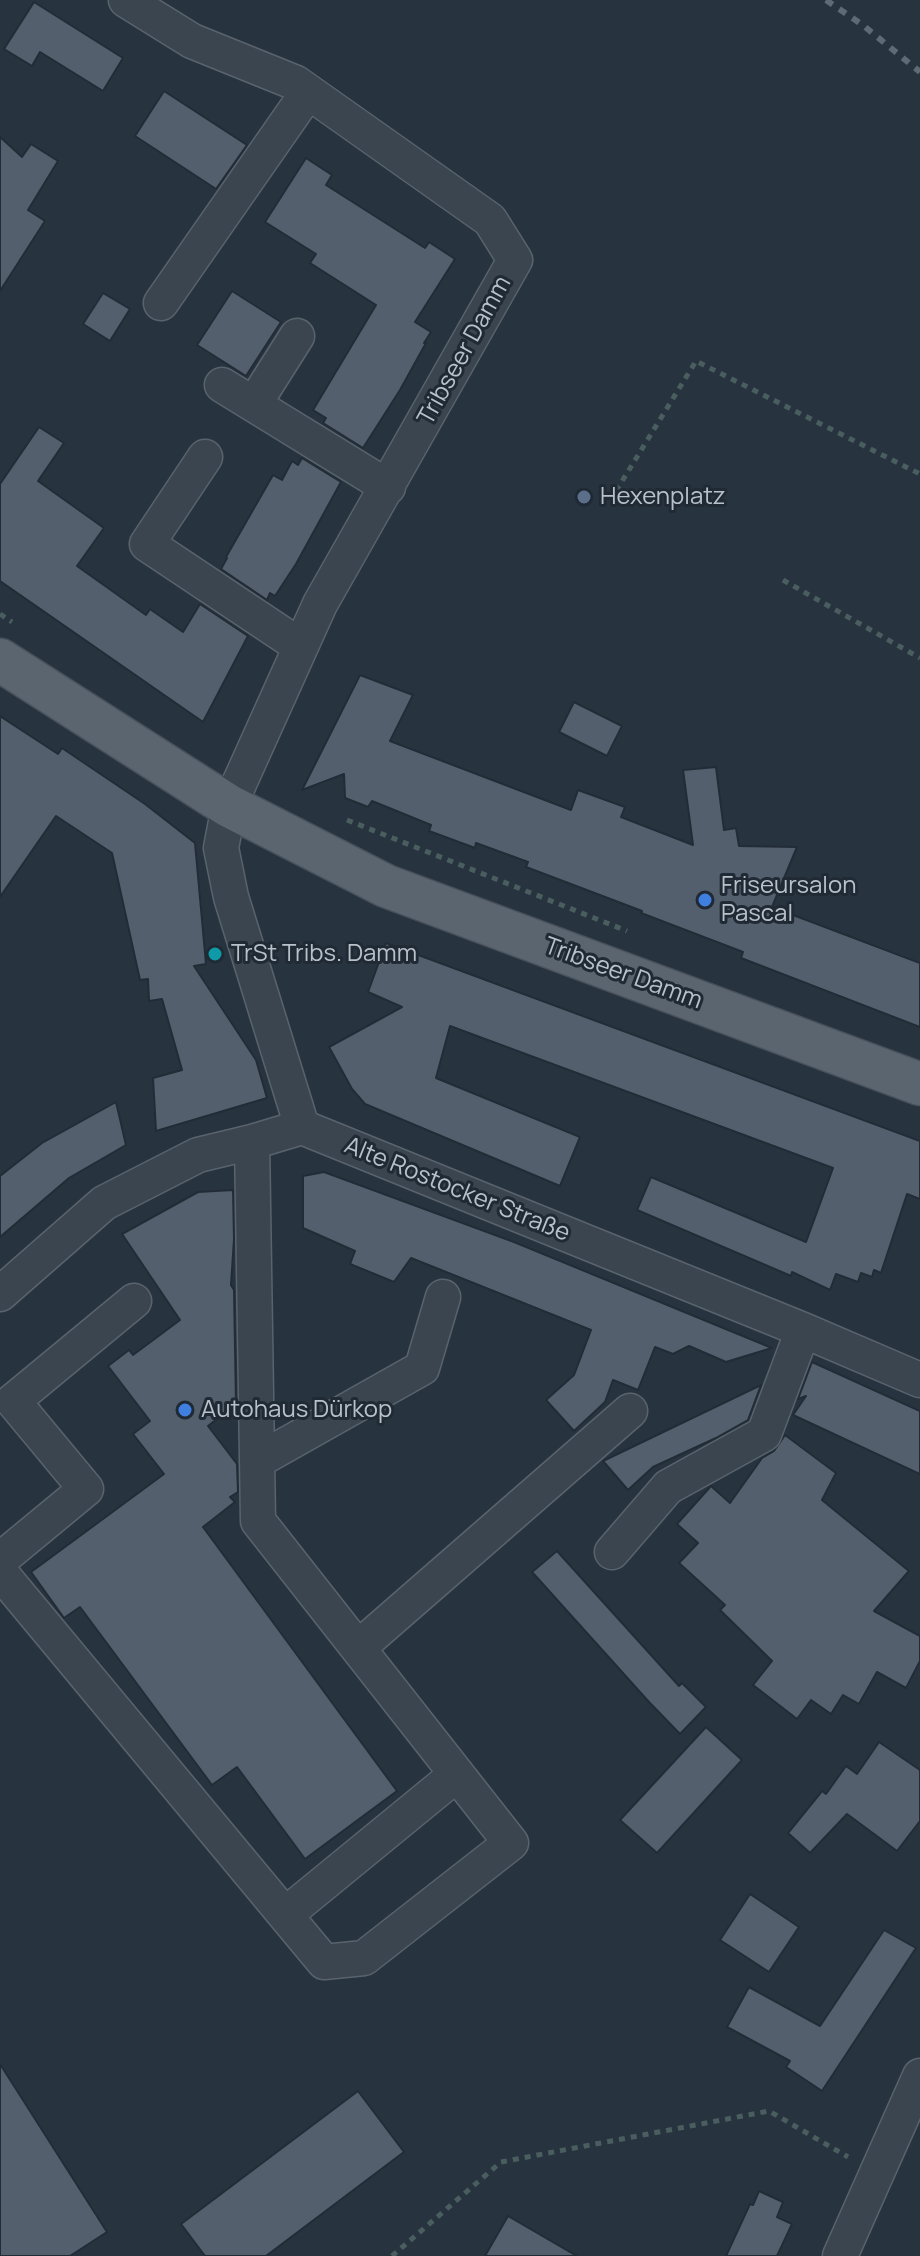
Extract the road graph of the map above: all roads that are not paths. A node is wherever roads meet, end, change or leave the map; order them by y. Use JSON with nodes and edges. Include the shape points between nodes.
{"nodes":[{"id":1,"x":126,"y":0,"type":"edge"},
{"id":2,"x":308,"y":92,"type":"junction"},
{"id":3,"x":161,"y":303,"type":"dead end"},
{"id":4,"x":297,"y":336,"type":"dead end"},
{"id":5,"x":222,"y":385,"type":"dead end"},
{"id":6,"x":254,"y":404,"type":"junction"},
{"id":7,"x":205,"y":457,"type":"dead end"},
{"id":8,"x":388,"y":487,"type":"junction"},
{"id":9,"x":300,"y":646,"type":"junction"},
{"id":10,"x":0,"y":660,"type":"edge"},
{"id":11,"x":235,"y":792,"type":"junction"},
{"id":12,"x":920,"y":1084,"type":"edge"},
{"id":13,"x":302,"y":1127,"type":"junction"},
{"id":14,"x":252,"y":1142,"type":"junction"},
{"id":15,"x":0,"y":1294,"type":"edge"},
{"id":16,"x":443,"y":1297,"type":"dead end"},
{"id":17,"x":134,"y":1301,"type":"dead end"},
{"id":18,"x":803,"y":1330,"type":"junction"},
{"id":19,"x":920,"y":1380,"type":"edge"},
{"id":20,"x":630,"y":1411,"type":"dead end"},
{"id":21,"x":257,"y":1461,"type":"junction"},
{"id":22,"x":612,"y":1552,"type":"dead end"},
{"id":23,"x":0,"y":1560,"type":"edge"},
{"id":24,"x":0,"y":1572,"type":"edge"},
{"id":25,"x":358,"y":1648,"type":"junction"},
{"id":26,"x":457,"y":1774,"type":"junction"},
{"id":27,"x":285,"y":1915,"type":"junction"},
{"id":28,"x":920,"y":2076,"type":"edge"},
{"id":29,"x":840,"y":2256,"type":"edge"}],
"edges":[{"from":1,"to":2,"type":"street","name":"Tribseer Damm","via":[[192,41]]},
{"from":2,"to":3,"type":"street"},
{"from":2,"to":8,"type":"street","name":"Tribseer Damm","via":[[490,220],[515,260]]},
{"from":4,"to":6,"type":"street"},
{"from":5,"to":6,"type":"street"},
{"from":6,"to":8,"type":"street"},
{"from":7,"to":9,"type":"street","via":[[147,544]]},
{"from":8,"to":9,"type":"street","name":"Tribseer Damm"},
{"from":9,"to":11,"type":"street","name":"Tribseer Damm"},
{"from":10,"to":11,"type":"main road","name":"Tribseer Damm","via":[[45,691]]},
{"from":11,"to":12,"type":"main road","name":"Tribseer Damm","via":[[386,886]]},
{"from":11,"to":13,"type":"street","via":[[221,848],[231,897]]},
{"from":13,"to":14,"type":"street"},
{"from":13,"to":18,"type":"street","name":"Alte Rostocker Straße"},
{"from":14,"to":15,"type":"street","via":[[198,1155],[104,1203]]},
{"from":14,"to":21,"type":"street"},
{"from":16,"to":21,"type":"street","via":[[422,1368]]},
{"from":17,"to":23,"type":"street","via":[[13,1401],[86,1489]]},
{"from":18,"to":19,"type":"street","name":"Alte Rostocker Straße"},
{"from":18,"to":22,"type":"street","via":[[764,1434],[668,1487]]},
{"from":20,"to":25,"type":"street"},
{"from":21,"to":25,"type":"street","via":[[258,1521]]},
{"from":24,"to":27,"type":"street"},
{"from":25,"to":26,"type":"street"},
{"from":26,"to":27,"type":"street"},
{"from":26,"to":27,"type":"street","via":[[511,1843],[364,1958],[324,1962]]},
{"from":28,"to":29,"type":"street"}]}
